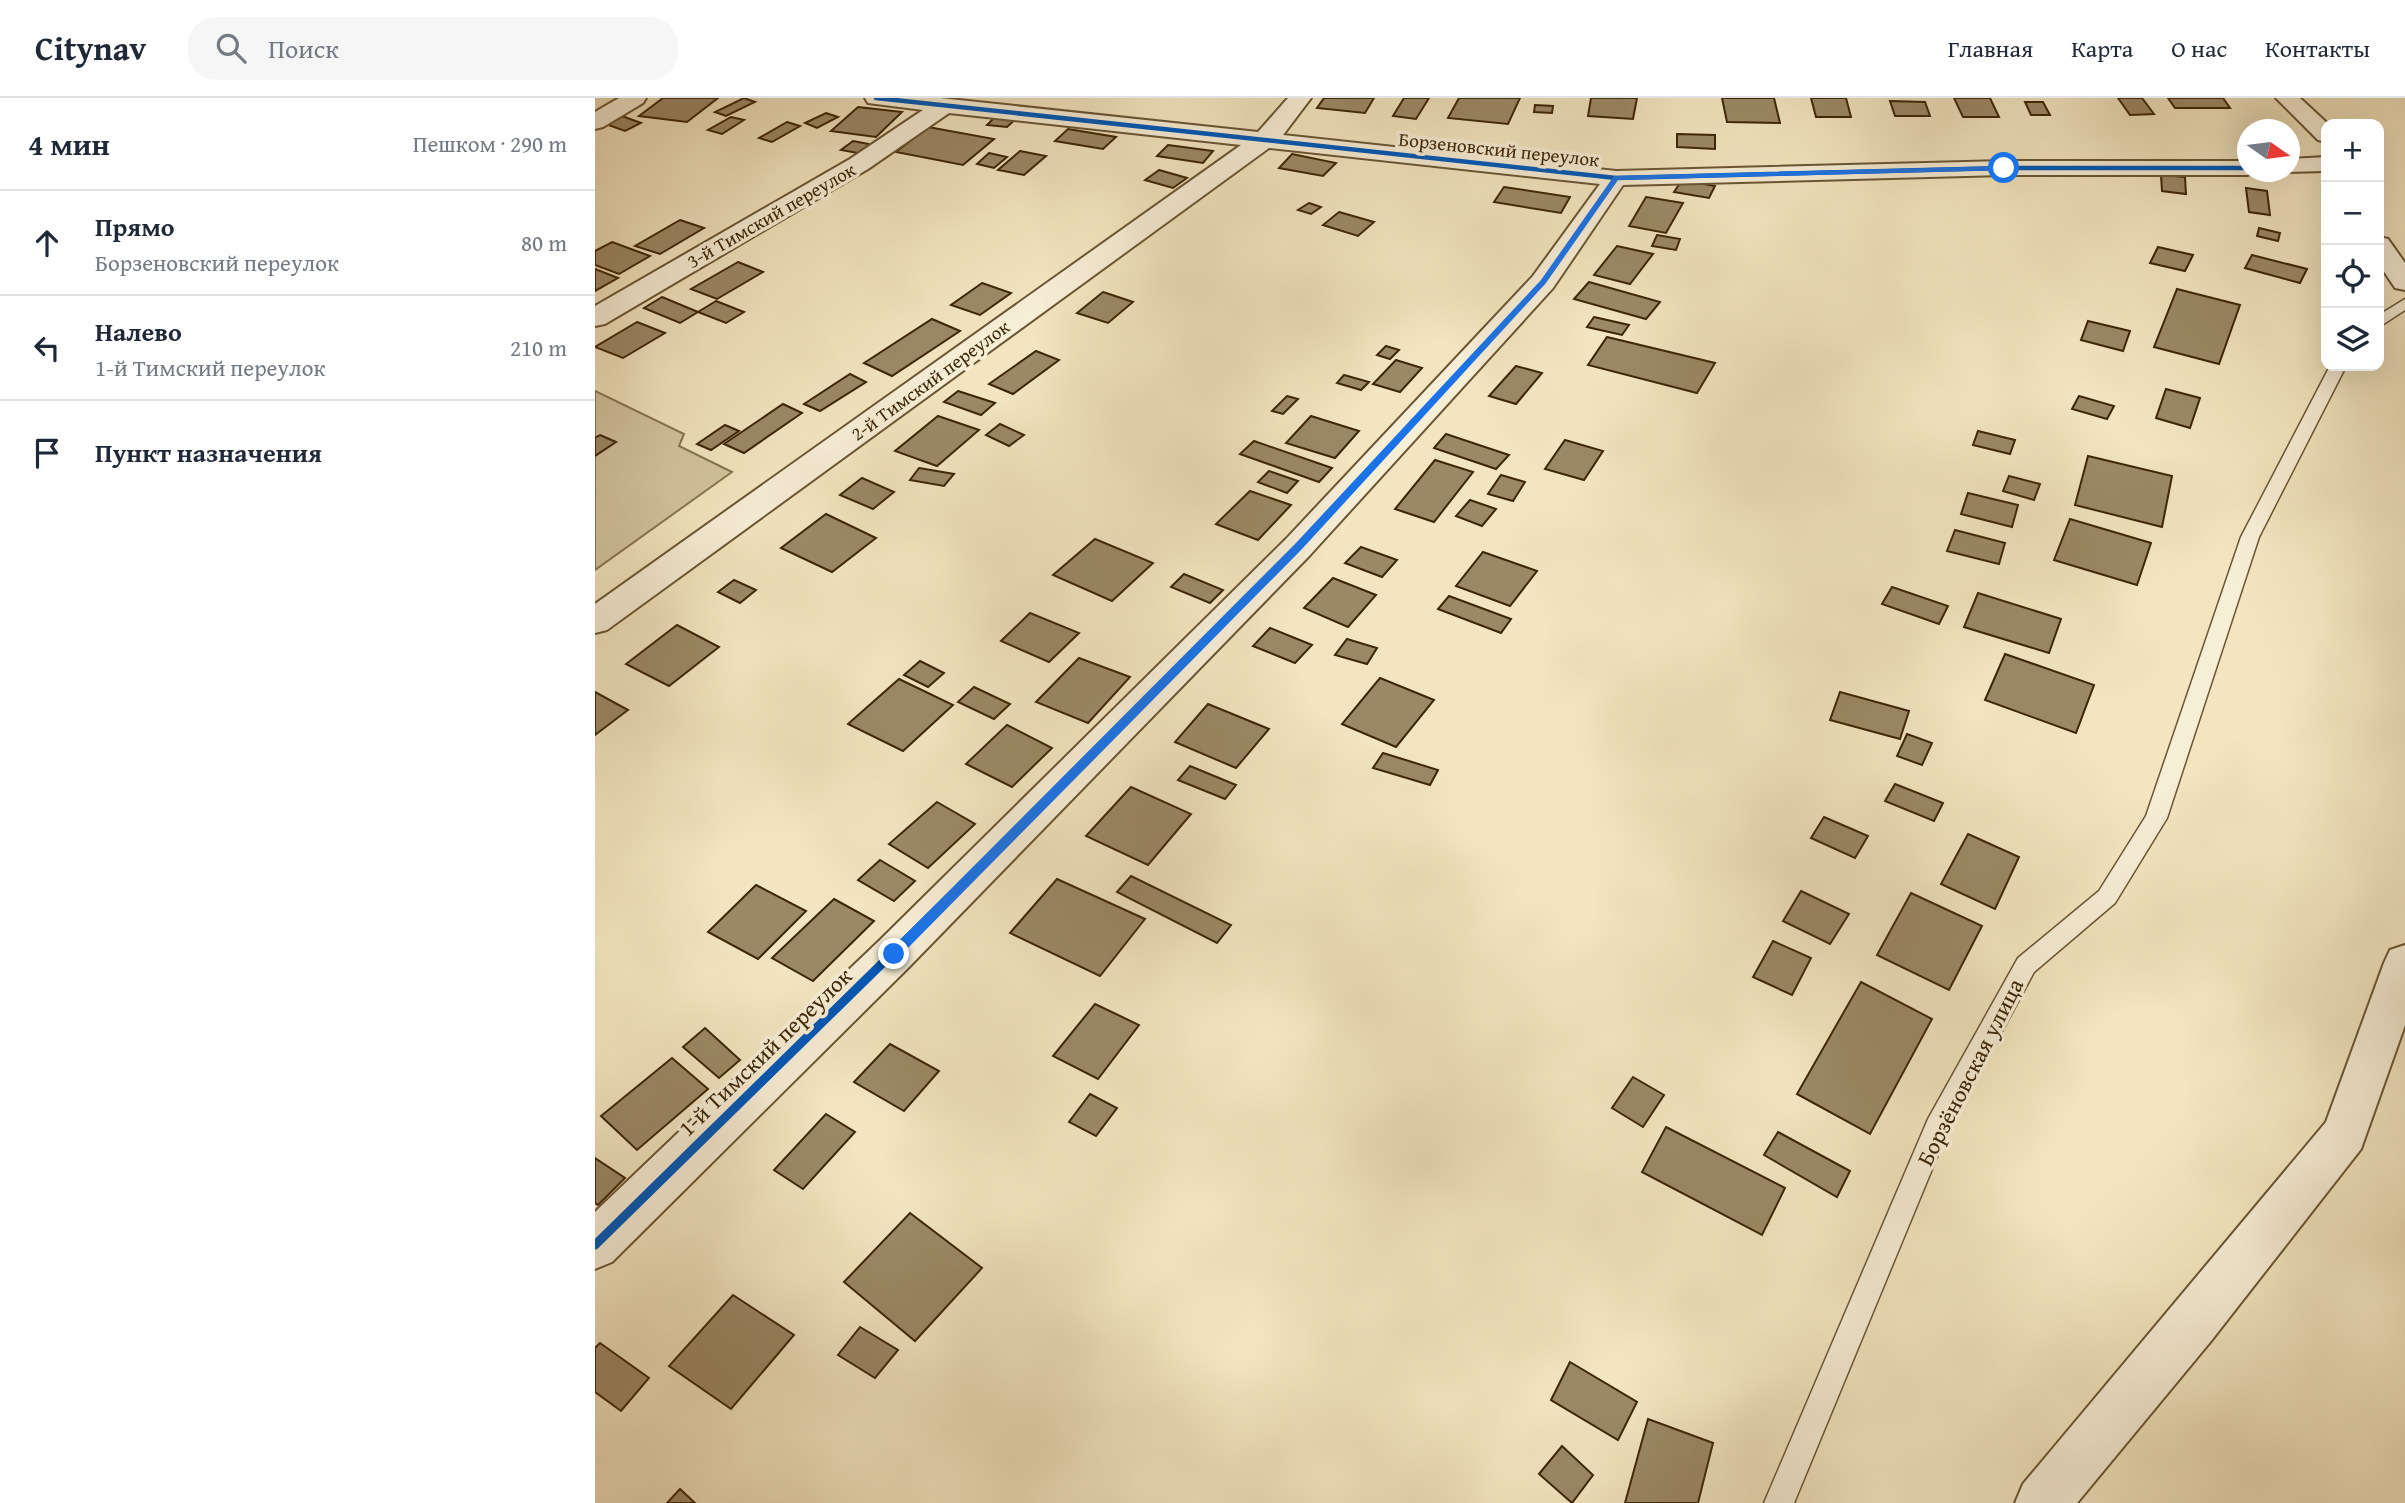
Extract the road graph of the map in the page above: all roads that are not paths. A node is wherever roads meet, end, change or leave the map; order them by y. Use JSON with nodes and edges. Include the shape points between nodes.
{"nodes":[{"id":1,"x":635,"y":98,"type":"edge"},
{"id":2,"x":876,"y":98,"type":"edge"},
{"id":3,"x":1300,"y":98,"type":"edge"},
{"id":4,"x":2287,"y":98,"type":"edge"},
{"id":5,"x":944,"y":106,"type":"junction"},
{"id":6,"x":595,"y":122,"type":"edge"},
{"id":7,"x":2321,"y":130,"type":"edge"},
{"id":8,"x":1265,"y":139,"type":"junction"},
{"id":9,"x":2321,"y":164,"type":"edge"},
{"id":10,"x":2300,"y":165,"type":"edge"},
{"id":11,"x":2237,"y":168,"type":"edge"},
{"id":12,"x":1616,"y":177,"type":"junction"},
{"id":13,"x":2384,"y":252,"type":"edge"},
{"id":14,"x":2405,"y":282,"type":"edge"},
{"id":15,"x":2405,"y":303,"type":"edge"},
{"id":16,"x":595,"y":318,"type":"edge"},
{"id":17,"x":2384,"y":318,"type":"edge"},
{"id":18,"x":2335,"y":371,"type":"edge"},
{"id":19,"x":595,"y":621,"type":"edge"},
{"id":20,"x":2405,"y":963,"type":"edge"},
{"id":21,"x":595,"y":1245,"type":"edge"},
{"id":22,"x":1779,"y":1503,"type":"edge"},
{"id":23,"x":2042,"y":1503,"type":"edge"}],
"edges":[{"from":1,"to":6,"type":"street"},
{"from":2,"to":5,"type":"street","name":"Борзеновский переулок"},
{"from":3,"to":8,"type":"street","name":"2-й Тимский переулок"},
{"from":4,"to":7,"type":"street"},
{"from":5,"to":8,"type":"street","name":"Борзеновский переулок"},
{"from":5,"to":16,"type":"street","name":"3-й Тимский переулок","via":[[859,164]]},
{"from":8,"to":12,"type":"street","name":"Борзеновский переулок"},
{"from":8,"to":19,"type":"street","name":"2-й Тимский переулок"},
{"from":9,"to":10,"type":"street"},
{"from":11,"to":12,"type":"street","name":"Борзеновский переулок"},
{"from":12,"to":21,"type":"street","name":"1-й Тимский переулок","via":[[1543,282],[1298,547],[894,954]]},
{"from":13,"to":14,"type":"street"},
{"from":15,"to":17,"type":"lane"},
{"from":18,"to":22,"type":"lane","name":"Борзёновская улица","via":[[2250,537],[2156,818],[2107,897],[2026,965],[1937,1127]]},
{"from":20,"to":23,"type":"street","via":[[2345,1134]]}]}
